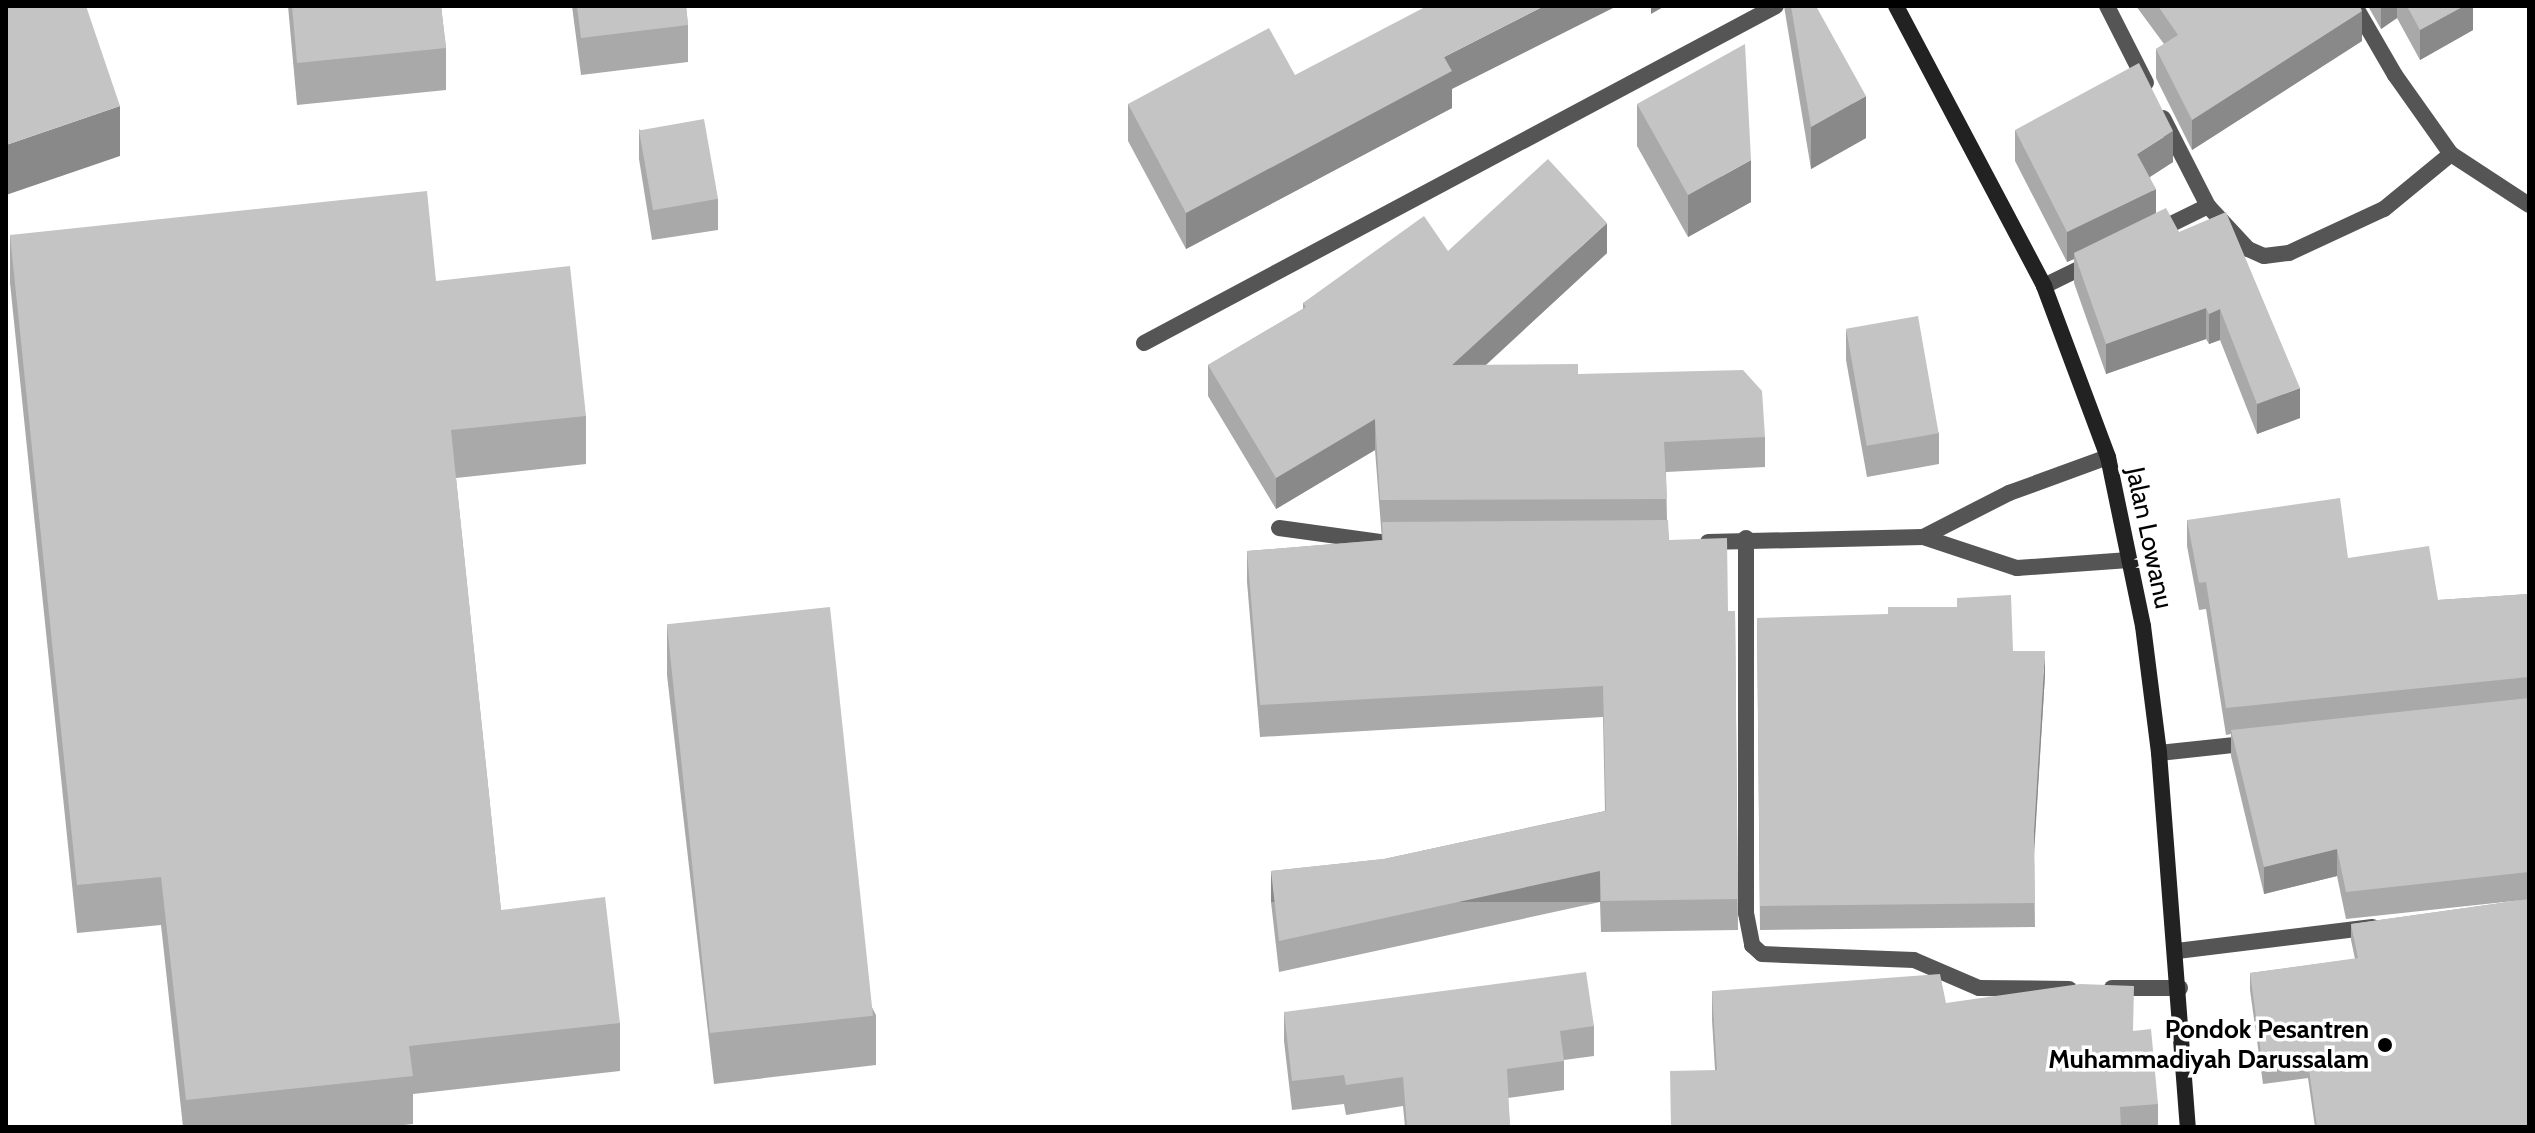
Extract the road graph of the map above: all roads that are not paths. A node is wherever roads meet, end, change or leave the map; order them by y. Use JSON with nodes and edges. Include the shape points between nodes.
{"nodes":[{"id":1,"x":1776,"y":6,"type":"edge"},
{"id":2,"x":1896,"y":6,"type":"edge"},
{"id":3,"x":2107,"y":6,"type":"edge"},
{"id":4,"x":2355,"y":6,"type":"edge"},
{"id":5,"x":2451,"y":154,"type":"junction"},
{"id":6,"x":2529,"y":205,"type":"edge"},
{"id":7,"x":2208,"y":206,"type":"junction"},
{"id":8,"x":2139,"y":240,"type":"edge"},
{"id":9,"x":2112,"y":253,"type":"edge"},
{"id":10,"x":2044,"y":286,"type":"junction"},
{"id":11,"x":1144,"y":343,"type":"dead end"},
{"id":12,"x":2108,"y":457,"type":"junction"},
{"id":13,"x":1279,"y":528,"type":"dead end"},
{"id":14,"x":1923,"y":537,"type":"junction"},
{"id":15,"x":1746,"y":538,"type":"junction"},
{"id":16,"x":1686,"y":542,"type":"edge"},
{"id":17,"x":1410,"y":544,"type":"edge"},
{"id":18,"x":2129,"y":560,"type":"junction"},
{"id":19,"x":2267,"y":742,"type":"edge"},
{"id":20,"x":2159,"y":753,"type":"junction"},
{"id":21,"x":2387,"y":925,"type":"edge"},
{"id":22,"x":2177,"y":951,"type":"junction"},
{"id":23,"x":2180,"y":988,"type":"junction"},
{"id":24,"x":2188,"y":1127,"type":"edge"}],
"edges":[{"from":1,"to":11,"type":"street"},
{"from":2,"to":10,"type":"main road","name":"Jalan Lowanu"},
{"from":3,"to":7,"type":"street"},
{"from":4,"to":5,"type":"street"},
{"from":5,"to":6,"type":"street"},
{"from":5,"to":7,"type":"street","via":[[2384,209],[2277,256],[2248,249]]},
{"from":7,"to":8,"type":"street"},
{"from":9,"to":10,"type":"street"},
{"from":10,"to":12,"type":"main road","name":"Jalan Lowanu"},
{"from":12,"to":14,"type":"street","via":[[2009,493]]},
{"from":12,"to":18,"type":"main road","name":"Jalan Lowanu"},
{"from":13,"to":17,"type":"street"},
{"from":14,"to":15,"type":"street"},
{"from":14,"to":18,"type":"street","via":[[2017,568]]},
{"from":15,"to":16,"type":"street"},
{"from":15,"to":23,"type":"street","via":[[1746,913],[1752,945],[1762,954],[1914,960],[1979,988]]},
{"from":18,"to":20,"type":"main road","name":"Jalan Lowanu"},
{"from":19,"to":20,"type":"street"},
{"from":20,"to":22,"type":"main road","name":"Jalan Lowanu"},
{"from":21,"to":22,"type":"street"},
{"from":22,"to":23,"type":"main road","name":"Jalan Lowanu"},
{"from":23,"to":24,"type":"main road","name":"Jalan Lowanu"}]}
